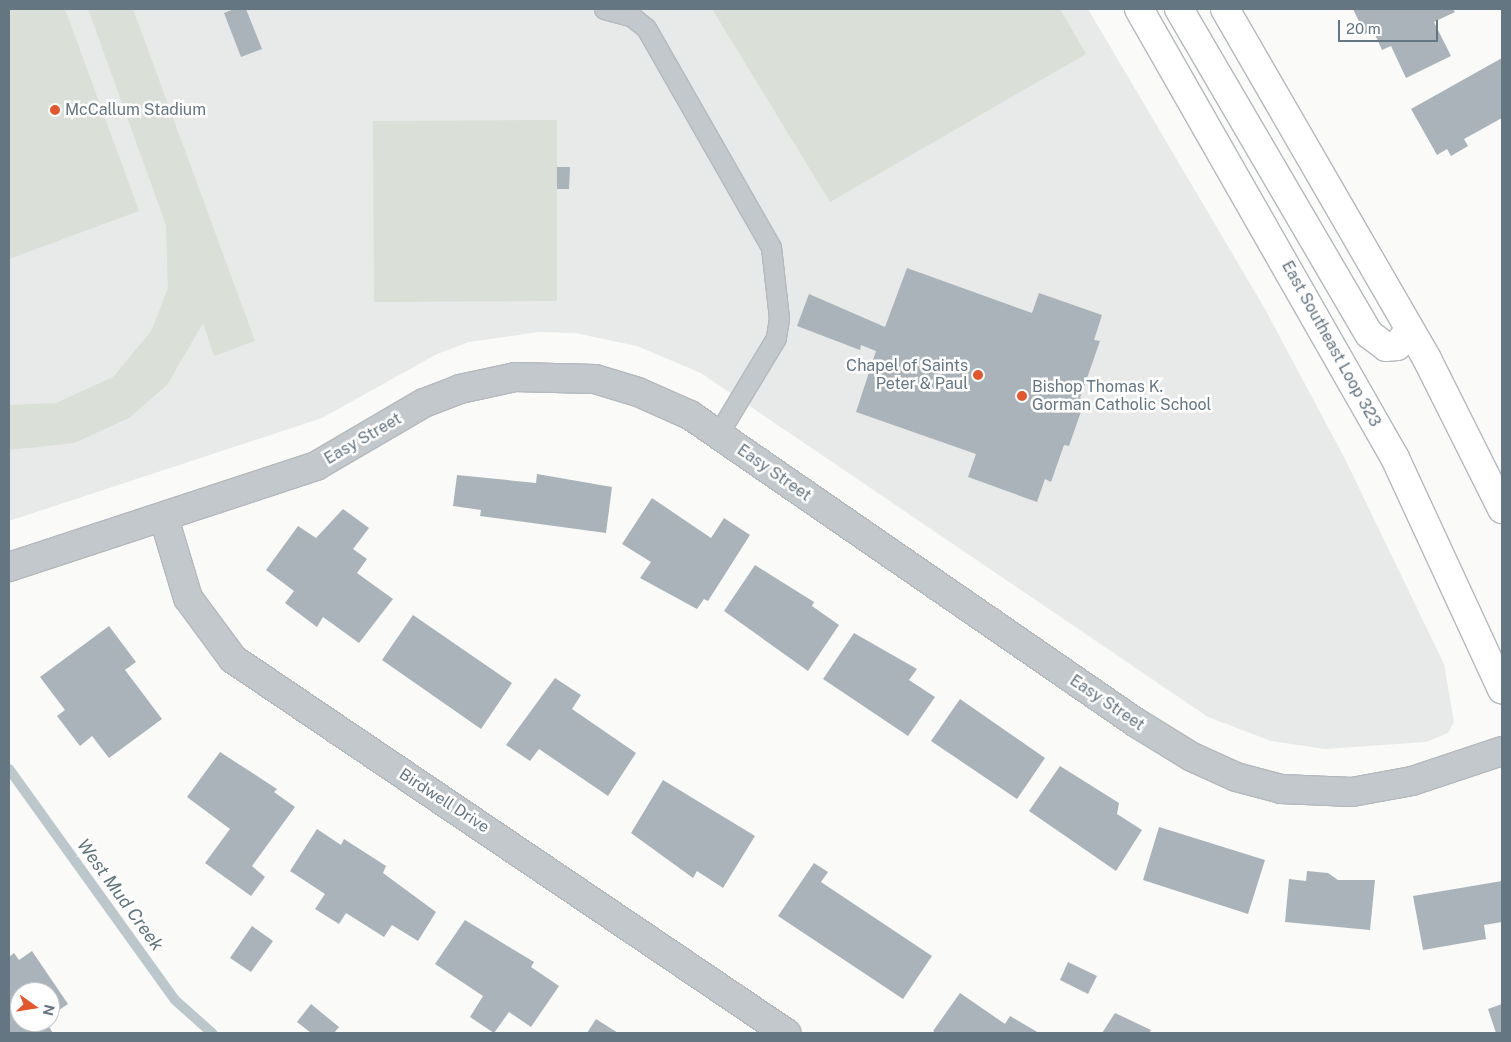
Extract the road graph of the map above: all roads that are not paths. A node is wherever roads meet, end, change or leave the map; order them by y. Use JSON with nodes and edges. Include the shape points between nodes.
{"nodes":[{"id":1,"x":604,"y":9,"type":"edge"},
{"id":2,"x":1138,"y":9,"type":"edge"},
{"id":3,"x":1179,"y":9,"type":"edge"},
{"id":4,"x":1225,"y":9,"type":"edge"},
{"id":5,"x":1410,"y":329,"type":"junction"},
{"id":6,"x":718,"y":434,"type":"junction"},
{"id":7,"x":1502,"y":509,"type":"edge"},
{"id":8,"x":164,"y":518,"type":"junction"},
{"id":9,"x":9,"y":566,"type":"edge"},
{"id":10,"x":1502,"y":690,"type":"edge"},
{"id":11,"x":1502,"y":751,"type":"edge"},
{"id":12,"x":786,"y":1033,"type":"edge"}],
"edges":[{"from":1,"to":6,"type":"lane","via":[[631,16],[646,28],[771,247],[779,318],[776,338]]},
{"from":2,"to":10,"type":"highway","name":"East Southeast Loop 323","via":[[1395,458]]},
{"from":3,"to":5,"type":"highway","via":[[1369,334],[1386,347],[1397,346]]},
{"from":4,"to":5,"type":"highway"},
{"from":5,"to":7,"type":"highway"},
{"from":6,"to":8,"type":"street","name":"Easy Street","via":[[665,403],[617,384],[571,377],[515,377],[441,396],[316,466]]},
{"from":6,"to":11,"type":"street","name":"Easy Street","via":[[1156,736],[1236,777],[1281,789],[1352,792],[1412,781]]},
{"from":8,"to":9,"type":"street","name":"Easy Street"},
{"from":8,"to":12,"type":"street","name":"Birdwell Drive","via":[[188,598],[233,659]]}]}
